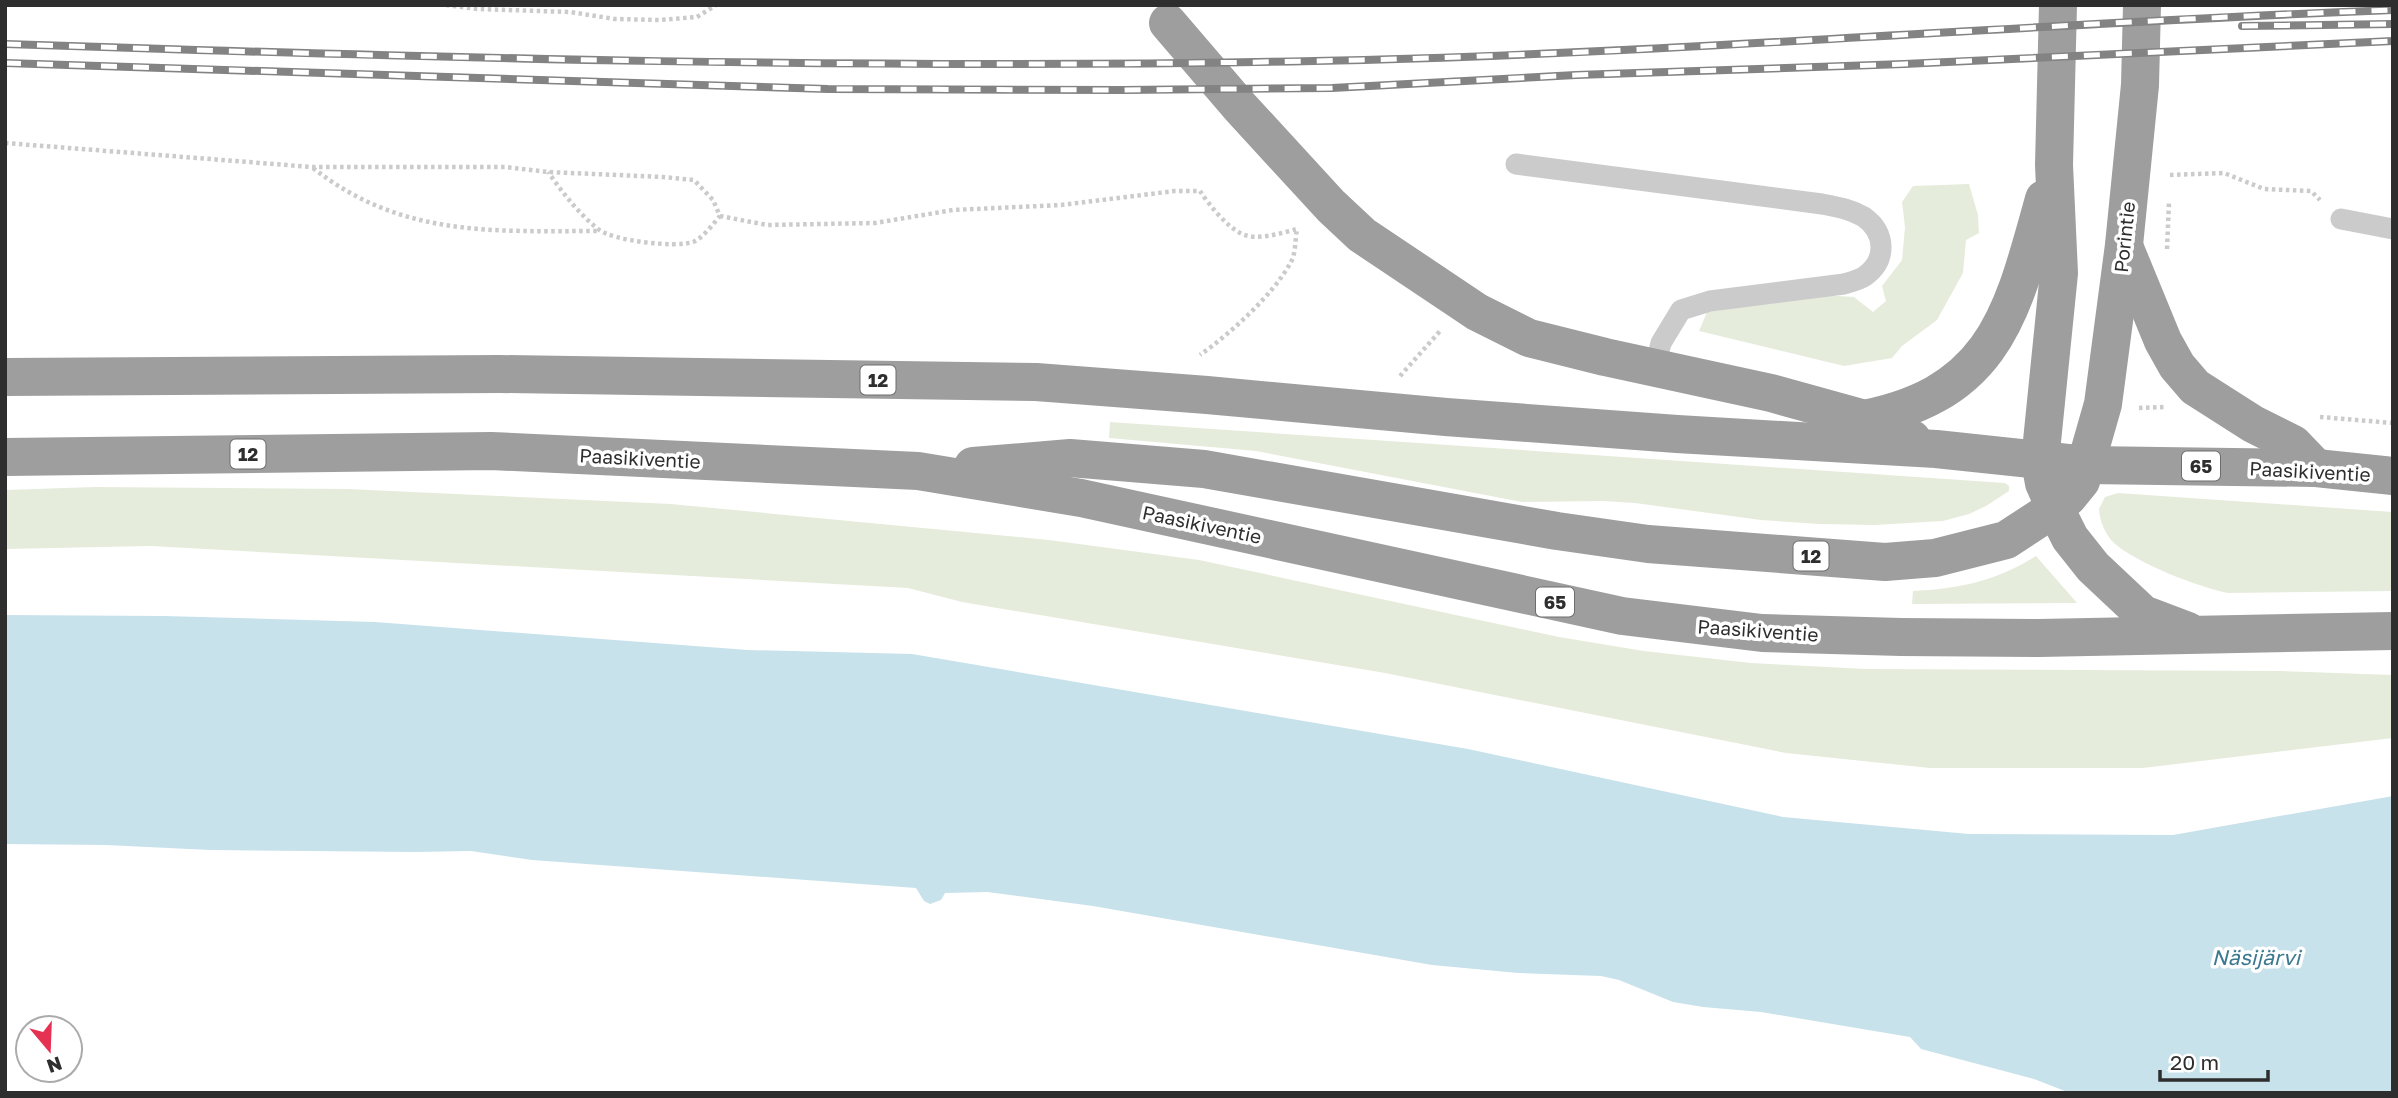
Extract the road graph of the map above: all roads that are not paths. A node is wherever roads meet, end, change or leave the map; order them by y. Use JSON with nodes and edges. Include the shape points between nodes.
{"nodes":[{"id":1,"x":2058,"y":5,"type":"edge"},
{"id":2,"x":2142,"y":5,"type":"edge"},
{"id":3,"x":1168,"y":23,"type":"dead end"},
{"id":4,"x":1516,"y":164,"type":"dead end"},
{"id":5,"x":2054,"y":165,"type":"junction"},
{"id":6,"x":2341,"y":219,"type":"road end"},
{"id":7,"x":2393,"y":229,"type":"edge"},
{"id":8,"x":2124,"y":245,"type":"junction"},
{"id":9,"x":1655,"y":368,"type":"junction"},
{"id":10,"x":5,"y":377,"type":"edge"},
{"id":11,"x":1865,"y":419,"type":"junction"},
{"id":12,"x":1748,"y":439,"type":"junction"},
{"id":13,"x":1936,"y":449,"type":"junction"},
{"id":14,"x":5,"y":457,"type":"edge"},
{"id":15,"x":2040,"y":461,"type":"junction"},
{"id":16,"x":2087,"y":466,"type":"junction"},
{"id":17,"x":2316,"y":468,"type":"junction"},
{"id":18,"x":919,"y":471,"type":"junction"},
{"id":19,"x":2393,"y":476,"type":"edge"},
{"id":20,"x":2055,"y":508,"type":"junction"},
{"id":21,"x":2393,"y":631,"type":"edge"},
{"id":22,"x":2203,"y":636,"type":"junction"}],
"edges":[{"from":1,"to":5,"type":"highway","number":"12"},
{"from":2,"to":8,"type":"highway","name":"Porintie","number":"12","via":[[2140,85]]},
{"from":3,"to":9,"type":"highway","via":[[1331,206],[1395,259],[1477,312],[1529,338]]},
{"from":4,"to":9,"type":"lane","via":[[1822,204],[1847,209],[1877,230],[1882,246],[1879,262],[1864,276],[1844,284],[1710,301],[1681,310],[1661,342]]},
{"from":5,"to":11,"type":"highway","number":"12","via":[[2027,263],[1995,339],[1956,380],[1926,399]]},
{"from":5,"to":15,"type":"highway","via":[[2059,273]]},
{"from":6,"to":7,"type":"lane"},
{"from":8,"to":16,"type":"highway","name":"Porintie","number":"12","via":[[2103,404]]},
{"from":8,"to":17,"type":"highway","via":[[2163,341],[2195,387],[2293,444]]},
{"from":9,"to":11,"type":"highway"},
{"from":10,"to":12,"type":"highway","name":"Paasikiventie","number":"12","via":[[500,374],[1036,382]]},
{"from":11,"to":12,"type":"highway","number":"12"},
{"from":11,"to":13,"type":"highway"},
{"from":12,"to":13,"type":"highway","name":"Paasikiventie","number":"65"},
{"from":13,"to":15,"type":"highway","name":"Paasikiventie","number":"65"},
{"from":14,"to":18,"type":"highway","name":"Paasikiventie","number":"12","via":[[491,451]]},
{"from":15,"to":16,"type":"highway","name":"Paasikiventie","number":"65"},
{"from":15,"to":20,"type":"highway"},
{"from":16,"to":17,"type":"highway","name":"Paasikiventie","number":"65"},
{"from":16,"to":20,"type":"highway","number":"12","via":[[2081,481]]},
{"from":17,"to":19,"type":"highway","name":"Paasikiventie","number":"65"},
{"from":18,"to":20,"type":"highway","number":"12","via":[[1070,458],[1204,469],[1648,544],[1885,562],[1935,558],[2006,540]]},
{"from":18,"to":22,"type":"highway","name":"Paasikiventie","number":"65","via":[[1081,498],[1622,617],[1762,633]]},
{"from":20,"to":22,"type":"highway","via":[[2070,538],[2093,567],[2143,614]]},
{"from":21,"to":22,"type":"highway","name":"Paasikiventie","number":"65"}]}
